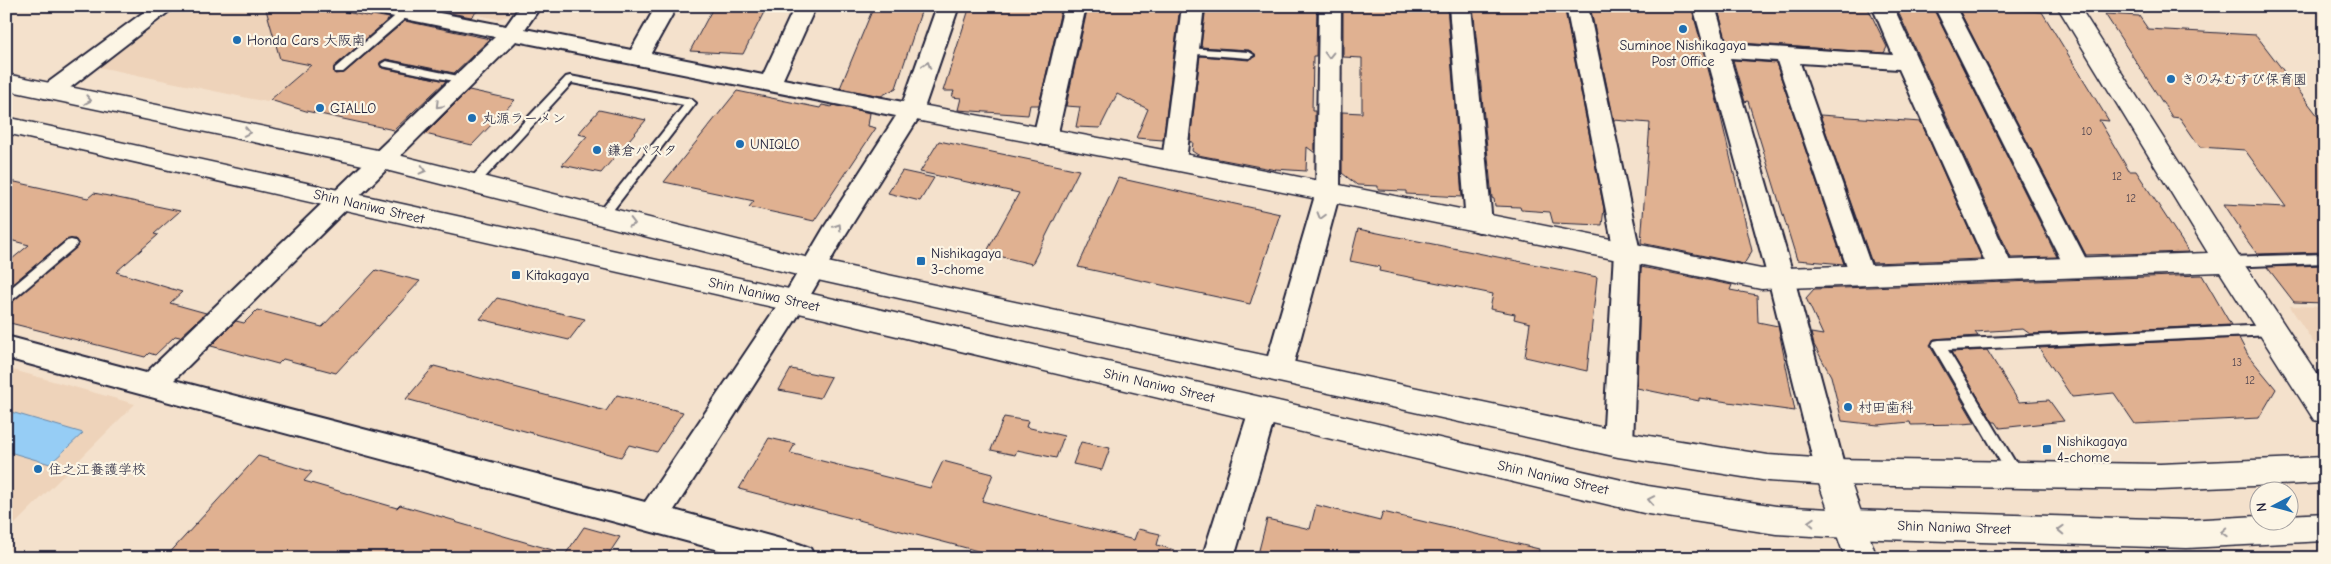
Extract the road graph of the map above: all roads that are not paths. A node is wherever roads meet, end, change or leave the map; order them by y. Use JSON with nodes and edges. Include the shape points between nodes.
{"nodes":[{"id":1,"x":166,"y":6,"type":"edge"},
{"id":2,"x":370,"y":6,"type":"edge"},
{"id":3,"x":530,"y":6,"type":"edge"},
{"id":4,"x":668,"y":6,"type":"edge"},
{"id":5,"x":806,"y":6,"type":"edge"},
{"id":6,"x":948,"y":6,"type":"edge"},
{"id":7,"x":1075,"y":6,"type":"edge"},
{"id":8,"x":1193,"y":6,"type":"edge"},
{"id":9,"x":1330,"y":6,"type":"edge"},
{"id":10,"x":1460,"y":6,"type":"edge"},
{"id":11,"x":1578,"y":6,"type":"edge"},
{"id":12,"x":1704,"y":6,"type":"edge"},
{"id":13,"x":1882,"y":6,"type":"edge"},
{"id":14,"x":1944,"y":6,"type":"edge"},
{"id":15,"x":2068,"y":6,"type":"edge"},
{"id":16,"x":405,"y":13,"type":"junction"},
{"id":17,"x":511,"y":34,"type":"junction"},
{"id":18,"x":1717,"y":50,"type":"junction"},
{"id":19,"x":1187,"y":51,"type":"junction"},
{"id":20,"x":1248,"y":55,"type":"dead end"},
{"id":21,"x":1786,"y":55,"type":"junction"},
{"id":22,"x":637,"y":58,"type":"junction"},
{"id":23,"x":1907,"y":63,"type":"junction"},
{"id":24,"x":386,"y":64,"type":"dead end"},
{"id":25,"x":339,"y":70,"type":"dead end"},
{"id":26,"x":464,"y":80,"type":"junction"},
{"id":27,"x":6,"y":82,"type":"edge"},
{"id":28,"x":770,"y":83,"type":"junction"},
{"id":29,"x":50,"y":92,"type":"junction"},
{"id":30,"x":911,"y":111,"type":"junction"},
{"id":31,"x":6,"y":125,"type":"edge"},
{"id":32,"x":1045,"y":137,"type":"junction"},
{"id":33,"x":382,"y":160,"type":"junction"},
{"id":34,"x":1174,"y":161,"type":"junction"},
{"id":35,"x":473,"y":183,"type":"junction"},
{"id":36,"x":1328,"y":192,"type":"junction"},
{"id":37,"x":341,"y":200,"type":"junction"},
{"id":38,"x":603,"y":215,"type":"junction"},
{"id":39,"x":1479,"y":223,"type":"junction"},
{"id":40,"x":71,"y":244,"type":"dead end"},
{"id":41,"x":1627,"y":252,"type":"junction"},
{"id":42,"x":2325,"y":258,"type":"edge"},
{"id":43,"x":2228,"y":262,"type":"junction"},
{"id":44,"x":2077,"y":267,"type":"junction"},
{"id":45,"x":813,"y":269,"type":"junction"},
{"id":46,"x":2001,"y":270,"type":"junction"},
{"id":47,"x":1861,"y":275,"type":"junction"},
{"id":48,"x":1781,"y":278,"type":"junction"},
{"id":49,"x":6,"y":299,"type":"edge"},
{"id":50,"x":794,"y":301,"type":"junction"},
{"id":51,"x":2272,"y":330,"type":"junction"},
{"id":52,"x":6,"y":346,"type":"edge"},
{"id":53,"x":1278,"y":370,"type":"junction"},
{"id":54,"x":150,"y":386,"type":"junction"},
{"id":55,"x":1263,"y":410,"type":"junction"},
{"id":56,"x":2325,"y":411,"type":"edge"},
{"id":57,"x":1618,"y":444,"type":"junction"},
{"id":58,"x":2325,"y":470,"type":"edge"},
{"id":59,"x":1831,"y":472,"type":"junction"},
{"id":60,"x":2016,"y":476,"type":"junction"},
{"id":61,"x":652,"y":517,"type":"junction"},
{"id":62,"x":1848,"y":524,"type":"junction"},
{"id":63,"x":2325,"y":527,"type":"edge"},
{"id":64,"x":799,"y":558,"type":"edge"},
{"id":65,"x":1218,"y":558,"type":"edge"},
{"id":66,"x":1861,"y":558,"type":"edge"}],
"edges":[{"from":1,"to":29,"type":"street"},
{"from":2,"to":16,"type":"street"},
{"from":3,"to":17,"type":"street"},
{"from":4,"to":22,"type":"street"},
{"from":5,"to":28,"type":"street"},
{"from":30,"to":6,"type":"street","one_way":true},
{"from":7,"to":32,"type":"street"},
{"from":8,"to":19,"type":"street"},
{"from":9,"to":36,"type":"street","one_way":true},
{"from":10,"to":39,"type":"street"},
{"from":11,"to":41,"type":"street"},
{"from":12,"to":18,"type":"street"},
{"from":13,"to":23,"type":"street"},
{"from":14,"to":44,"type":"street"},
{"from":15,"to":43,"type":"main road"},
{"from":16,"to":17,"type":"street"},
{"from":16,"to":25,"type":"lane"},
{"from":17,"to":22,"type":"street"},
{"from":17,"to":26,"type":"street"},
{"from":18,"to":21,"type":"street"},
{"from":18,"to":48,"type":"street"},
{"from":19,"to":20,"type":"lane"},
{"from":19,"to":34,"type":"street"},
{"from":21,"to":23,"type":"street"},
{"from":21,"to":47,"type":"street"},
{"from":22,"to":28,"type":"street"},
{"from":23,"to":46,"type":"street"},
{"from":24,"to":26,"type":"lane"},
{"from":26,"to":33,"type":"street","one_way":true},
{"from":27,"to":29,"type":"main road"},
{"from":28,"to":30,"type":"street"},
{"from":29,"to":33,"type":"main road","one_way":true},
{"from":30,"to":32,"type":"main road"},
{"from":45,"to":30,"type":"street","one_way":true},
{"from":31,"to":37,"type":"main road","name":"Shin Naniwa Street"},
{"from":32,"to":34,"type":"main road"},
{"from":33,"to":35,"type":"main road","one_way":true},
{"from":33,"to":37,"type":"street"},
{"from":34,"to":36,"type":"main road"},
{"from":35,"to":38,"type":"main road"},
{"from":35,"to":38,"type":"lane","via":[[570,79],[691,103]]},
{"from":36,"to":39,"type":"main road"},
{"from":36,"to":53,"type":"street","one_way":true},
{"from":37,"to":50,"type":"main road","name":"Shin Naniwa Street"},
{"from":37,"to":54,"type":"street"},
{"from":38,"to":45,"type":"main road","one_way":true},
{"from":39,"to":41,"type":"main road"},
{"from":40,"to":49,"type":"lane"},
{"from":41,"to":48,"type":"main road","via":[[1761,279]]},
{"from":41,"to":57,"type":"street"},
{"from":42,"to":43,"type":"lane"},
{"from":43,"to":44,"type":"main road"},
{"from":43,"to":51,"type":"main road"},
{"from":44,"to":46,"type":"main road"},
{"from":45,"to":50,"type":"street"},
{"from":45,"to":53,"type":"main road"},
{"from":46,"to":47,"type":"main road"},
{"from":47,"to":48,"type":"main road"},
{"from":48,"to":59,"type":"street"},
{"from":50,"to":55,"type":"main road","name":"Shin Naniwa Street"},
{"from":50,"to":61,"type":"street"},
{"from":51,"to":56,"type":"main road"},
{"from":51,"to":60,"type":"lane","via":[[1938,345]]},
{"from":52,"to":54,"type":"street"},
{"from":53,"to":57,"type":"main road"},
{"from":54,"to":61,"type":"street"},
{"from":62,"to":55,"type":"main road","name":"Shin Naniwa Street","one_way":true,"via":[[1776,520],[1648,500]]},
{"from":55,"to":65,"type":"street"},
{"from":57,"to":59,"type":"main road","via":[[1768,468]]},
{"from":58,"to":60,"type":"main road","via":[[2160,477]]},
{"from":59,"to":60,"type":"main road"},
{"from":59,"to":62,"type":"main road"},
{"from":61,"to":64,"type":"street"},
{"from":63,"to":62,"type":"main road","name":"Shin Naniwa Street","one_way":true,"via":[[2188,534]]},
{"from":62,"to":66,"type":"main road"}]}
